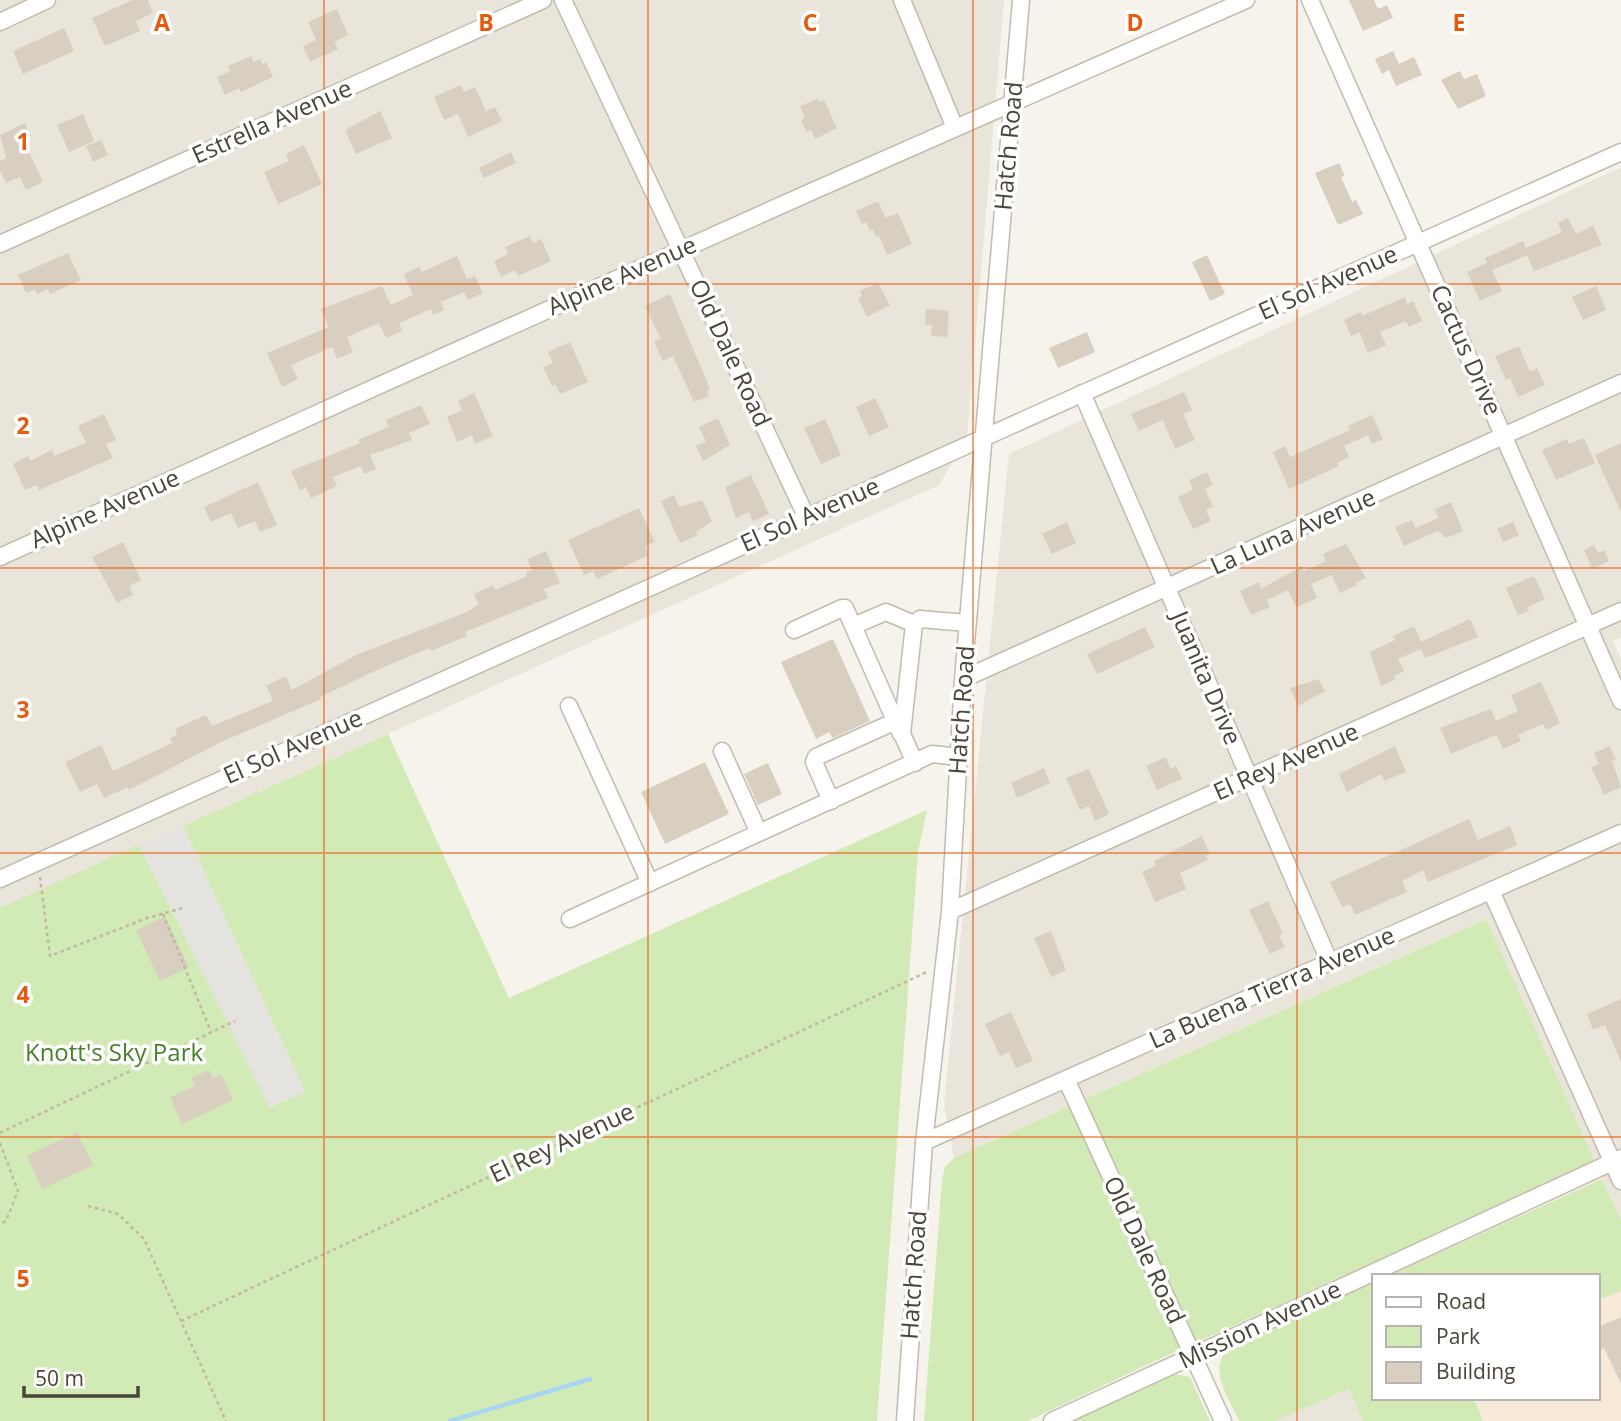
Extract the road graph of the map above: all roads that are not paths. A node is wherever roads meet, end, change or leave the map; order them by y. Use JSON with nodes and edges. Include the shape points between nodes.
{"nodes":[{"id":1,"x":47,"y":0,"type":"edge"},
{"id":2,"x":543,"y":0,"type":"edge"},
{"id":3,"x":564,"y":0,"type":"edge"},
{"id":4,"x":902,"y":0,"type":"edge"},
{"id":5,"x":1021,"y":0,"type":"edge"},
{"id":6,"x":1246,"y":0,"type":"edge"},
{"id":7,"x":1310,"y":0,"type":"edge"},
{"id":8,"x":0,"y":22,"type":"edge"},
{"id":9,"x":1013,"y":106,"type":"junction"},
{"id":10,"x":955,"y":128,"type":"junction"},
{"id":11,"x":1621,"y":152,"type":"edge"},
{"id":12,"x":1419,"y":242,"type":"junction"},
{"id":13,"x":0,"y":244,"type":"edge"},
{"id":14,"x":682,"y":249,"type":"junction"},
{"id":15,"x":1621,"y":383,"type":"edge"},
{"id":16,"x":1082,"y":393,"type":"junction"},
{"id":17,"x":1504,"y":436,"type":"junction"},
{"id":18,"x":984,"y":438,"type":"junction"},
{"id":19,"x":806,"y":516,"type":"junction"},
{"id":20,"x":0,"y":557,"type":"edge"},
{"id":21,"x":1168,"y":589,"type":"junction"},
{"id":22,"x":1621,"y":611,"type":"edge"},
{"id":23,"x":968,"y":623,"type":"junction"},
{"id":24,"x":914,"y":624,"type":"junction"},
{"id":25,"x":853,"y":626,"type":"junction"},
{"id":26,"x":1588,"y":626,"type":"junction"},
{"id":27,"x":794,"y":630,"type":"dead end"},
{"id":28,"x":963,"y":679,"type":"junction"},
{"id":29,"x":1621,"y":701,"type":"edge"},
{"id":30,"x":569,"y":706,"type":"dead end"},
{"id":31,"x":899,"y":728,"type":"junction"},
{"id":32,"x":722,"y":751,"type":"dead end"},
{"id":33,"x":959,"y":757,"type":"junction"},
{"id":34,"x":915,"y":763,"type":"junction"},
{"id":35,"x":1248,"y":780,"type":"junction"},
{"id":36,"x":831,"y":801,"type":"junction"},
{"id":37,"x":759,"y":833,"type":"junction"},
{"id":38,"x":1621,"y":833,"type":"edge"},
{"id":39,"x":0,"y":879,"type":"edge"},
{"id":40,"x":650,"y":883,"type":"junction"},
{"id":41,"x":1491,"y":891,"type":"junction"},
{"id":42,"x":950,"y":911,"type":"junction"},
{"id":43,"x":570,"y":919,"type":"dead end"},
{"id":44,"x":1330,"y":963,"type":"junction"},
{"id":45,"x":1066,"y":1079,"type":"junction"},
{"id":46,"x":923,"y":1142,"type":"junction"},
{"id":47,"x":1617,"y":1160,"type":"edge"},
{"id":48,"x":1621,"y":1181,"type":"edge"},
{"id":49,"x":1193,"y":1356,"type":"junction"},
{"id":50,"x":905,"y":1421,"type":"edge"},
{"id":51,"x":1052,"y":1421,"type":"edge"},
{"id":52,"x":1223,"y":1421,"type":"edge"}],
"edges":[{"from":1,"to":8,"type":"street"},
{"from":2,"to":13,"type":"street","name":"Estrella Avenue"},
{"from":3,"to":14,"type":"street","name":"Old Dale Road"},
{"from":4,"to":10,"type":"street"},
{"from":5,"to":9,"type":"street","name":"Hatch Road"},
{"from":6,"to":9,"type":"street","name":"Alpine Avenue"},
{"from":7,"to":12,"type":"street","name":"Cactus Drive"},
{"from":9,"to":10,"type":"street","name":"Alpine Avenue"},
{"from":9,"to":18,"type":"street","name":"Hatch Road"},
{"from":10,"to":14,"type":"street","name":"Alpine Avenue"},
{"from":11,"to":12,"type":"street","name":"El Sol Avenue"},
{"from":12,"to":16,"type":"street","name":"El Sol Avenue"},
{"from":12,"to":17,"type":"street","name":"Cactus Drive"},
{"from":14,"to":19,"type":"street","name":"Old Dale Road"},
{"from":14,"to":20,"type":"street","name":"Alpine Avenue"},
{"from":15,"to":17,"type":"street","name":"La Luna Avenue"},
{"from":16,"to":18,"type":"street","name":"El Sol Avenue"},
{"from":16,"to":21,"type":"street","name":"Juanita Drive"},
{"from":17,"to":21,"type":"street","name":"La Luna Avenue"},
{"from":17,"to":26,"type":"street","name":"Cactus Drive"},
{"from":18,"to":19,"type":"street","name":"El Sol Avenue"},
{"from":18,"to":23,"type":"street","name":"Hatch Road"},
{"from":19,"to":39,"type":"street","name":"El Sol Avenue"},
{"from":21,"to":28,"type":"street","name":"La Luna Avenue"},
{"from":21,"to":35,"type":"street","name":"Juanita Drive"},
{"from":22,"to":26,"type":"street","name":"El Rey Avenue"},
{"from":23,"to":24,"type":"street","via":[[920,620]]},
{"from":23,"to":28,"type":"street","name":"Hatch Road"},
{"from":24,"to":25,"type":"street","via":[[886,612]]},
{"from":24,"to":31,"type":"street"},
{"from":25,"to":27,"type":"street","via":[[842,608]]},
{"from":25,"to":31,"type":"street"},
{"from":26,"to":29,"type":"street","name":"Cactus Drive"},
{"from":26,"to":35,"type":"street","name":"El Rey Avenue"},
{"from":28,"to":33,"type":"street","name":"Hatch Road"},
{"from":30,"to":40,"type":"street"},
{"from":31,"to":34,"type":"street"},
{"from":31,"to":36,"type":"street","via":[[816,757],[814,762]]},
{"from":32,"to":37,"type":"street"},
{"from":33,"to":34,"type":"street","via":[[932,754]]},
{"from":33,"to":42,"type":"street","name":"Hatch Road"},
{"from":34,"to":36,"type":"street"},
{"from":35,"to":42,"type":"street","name":"El Rey Avenue"},
{"from":35,"to":44,"type":"street","name":"Juanita Drive"},
{"from":36,"to":37,"type":"street"},
{"from":37,"to":40,"type":"street"},
{"from":38,"to":41,"type":"street","name":"La Buena Tierra Avenue"},
{"from":40,"to":43,"type":"street"},
{"from":41,"to":44,"type":"street","name":"La Buena Tierra Avenue"},
{"from":41,"to":47,"type":"street"},
{"from":42,"to":46,"type":"street","name":"Hatch Road"},
{"from":44,"to":45,"type":"street","name":"La Buena Tierra Avenue"},
{"from":45,"to":46,"type":"street","name":"La Buena Tierra Avenue"},
{"from":45,"to":49,"type":"street","name":"Old Dale Road"},
{"from":46,"to":50,"type":"street","name":"Hatch Road"},
{"from":47,"to":48,"type":"street"},
{"from":47,"to":49,"type":"street","name":"Mission Avenue"},
{"from":49,"to":51,"type":"street","name":"Mission Avenue"},
{"from":49,"to":52,"type":"street","name":"Old Dale Road"}]}
